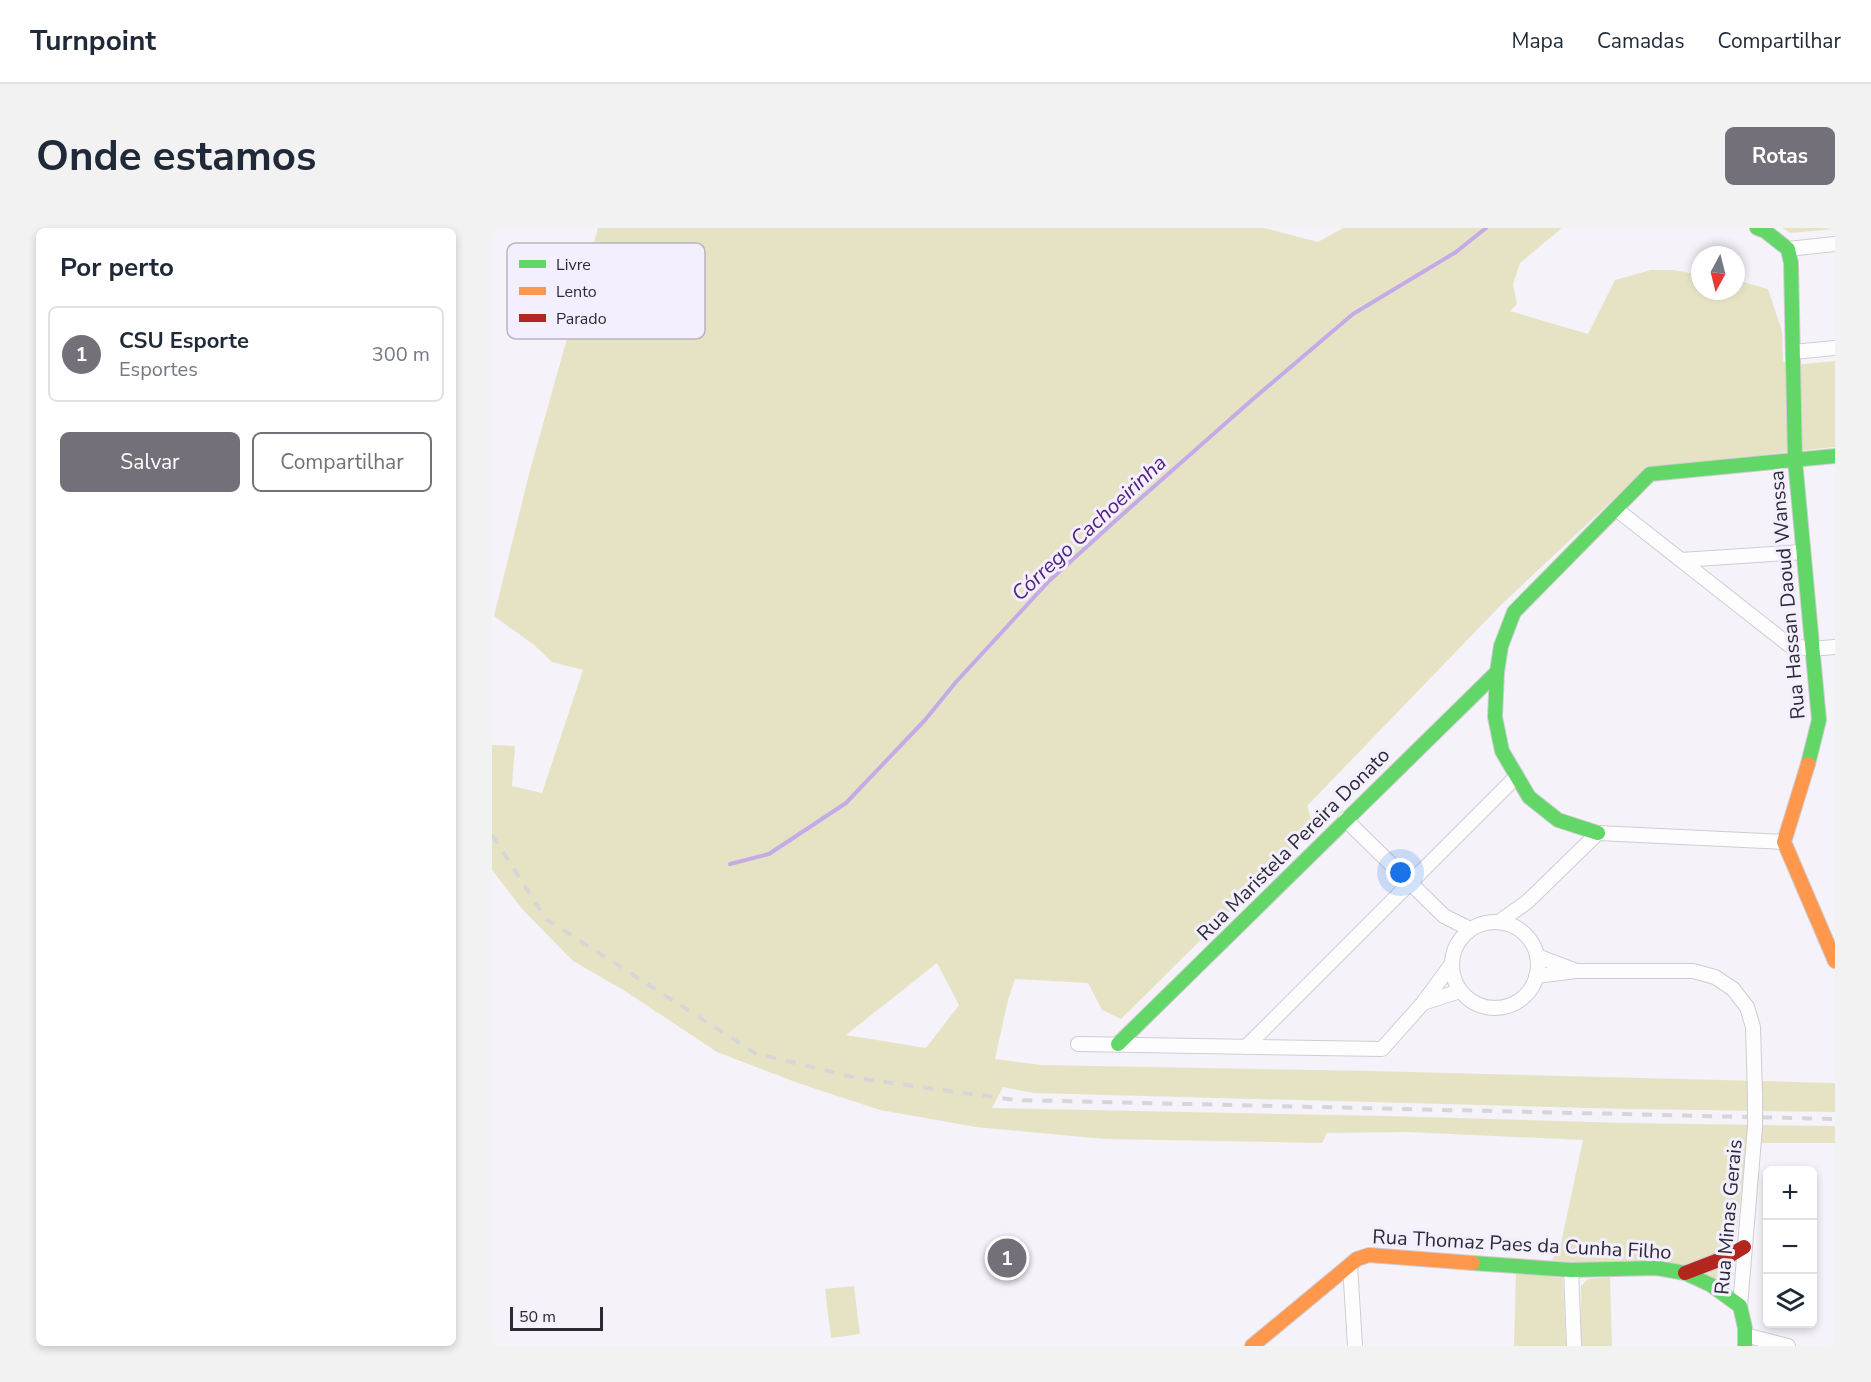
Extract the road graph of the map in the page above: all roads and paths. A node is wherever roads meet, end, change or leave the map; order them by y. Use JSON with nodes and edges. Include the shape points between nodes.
{"nodes":[{"id":1,"x":1757,"y":228,"type":"edge"},
{"id":2,"x":1835,"y":244,"type":"edge"},
{"id":3,"x":1788,"y":249,"type":"junction"},
{"id":4,"x":1835,"y":348,"type":"edge"},
{"id":5,"x":1793,"y":352,"type":"junction"},
{"id":6,"x":1835,"y":456,"type":"edge"},
{"id":7,"x":1795,"y":460,"type":"junction"},
{"id":8,"x":1616,"y":509,"type":"junction"},
{"id":9,"x":1803,"y":552,"type":"junction"},
{"id":10,"x":1681,"y":560,"type":"junction"},
{"id":11,"x":1835,"y":647,"type":"edge"},
{"id":12,"x":1811,"y":649,"type":"junction"},
{"id":13,"x":1497,"y":672,"type":"junction"},
{"id":14,"x":1516,"y":777,"type":"junction"},
{"id":15,"x":1345,"y":819,"type":"junction"},
{"id":16,"x":1598,"y":833,"type":"junction"},
{"id":17,"x":1784,"y":842,"type":"junction"},
{"id":18,"x":1411,"y":882,"type":"junction"},
{"id":19,"x":1527,"y":902,"type":"junction"},
{"id":20,"x":1444,"y":915,"type":"junction"},
{"id":21,"x":1499,"y":922,"type":"junction"},
{"id":22,"x":1470,"y":929,"type":"junction"},
{"id":23,"x":1520,"y":930,"type":"junction"},
{"id":24,"x":1456,"y":945,"type":"junction"},
{"id":25,"x":1537,"y":956,"type":"junction"},
{"id":26,"x":1835,"y":961,"type":"edge"},
{"id":27,"x":1451,"y":965,"type":"junction"},
{"id":28,"x":1576,"y":971,"type":"junction"},
{"id":29,"x":1536,"y":976,"type":"junction"},
{"id":30,"x":1460,"y":991,"type":"junction"},
{"id":31,"x":1424,"y":1003,"type":"junction"},
{"id":32,"x":1078,"y":1044,"type":"dead end"},
{"id":33,"x":1118,"y":1044,"type":"junction"},
{"id":34,"x":1246,"y":1047,"type":"junction"},
{"id":35,"x":1744,"y":1247,"type":"junction"},
{"id":36,"x":1350,"y":1265,"type":"junction"},
{"id":37,"x":1571,"y":1270,"type":"junction"},
{"id":38,"x":1685,"y":1273,"type":"junction"},
{"id":39,"x":1740,"y":1306,"type":"junction"},
{"id":40,"x":1745,"y":1340,"type":"edge"},
{"id":41,"x":1252,"y":1346,"type":"edge"},
{"id":42,"x":1355,"y":1346,"type":"edge"},
{"id":43,"x":1574,"y":1346,"type":"edge"},
{"id":44,"x":1788,"y":1346,"type":"edge"}],
"edges":[{"from":1,"to":3,"type":"street"},
{"from":2,"to":3,"type":"street"},
{"from":3,"to":5,"type":"street","name":"Rua Hassan Daoud Wanssa"},
{"from":4,"to":5,"type":"street"},
{"from":5,"to":7,"type":"street","name":"Rua Hassan Daoud Wanssa"},
{"from":6,"to":7,"type":"street"},
{"from":7,"to":8,"type":"street","via":[[1650,474]]},
{"from":7,"to":9,"type":"street","name":"Rua Hassan Daoud Wanssa"},
{"from":8,"to":10,"type":"street"},
{"from":8,"to":13,"type":"street","via":[[1514,612],[1501,646]]},
{"from":9,"to":10,"type":"street"},
{"from":9,"to":12,"type":"street","name":"Rua Hassan Daoud Wanssa"},
{"from":10,"to":12,"type":"street","via":[[1790,645]]},
{"from":11,"to":12,"type":"street"},
{"from":12,"to":17,"type":"street","name":"Rua Hassan Daoud Wanssa","via":[[1819,720]]},
{"from":13,"to":14,"type":"street","via":[[1495,717],[1502,752]]},
{"from":13,"to":15,"type":"street","name":"Rua Maristela Pereira Donato"},
{"from":14,"to":16,"type":"street","via":[[1529,797],[1558,820]]},
{"from":14,"to":18,"type":"street"},
{"from":15,"to":18,"type":"street"},
{"from":15,"to":33,"type":"street","name":"Rua Maristela Pereira Donato"},
{"from":16,"to":17,"type":"street"},
{"from":16,"to":19,"type":"street"},
{"from":17,"to":26,"type":"street"},
{"from":18,"to":20,"type":"street"},
{"from":18,"to":34,"type":"street"},
{"from":19,"to":21,"type":"street"},
{"from":19,"to":23,"type":"street"},
{"from":20,"to":22,"type":"street"},
{"from":20,"to":24,"type":"street"},
{"from":21,"to":22,"type":"street"},
{"from":21,"to":23,"type":"street"},
{"from":22,"to":24,"type":"street"},
{"from":23,"to":25,"type":"street"},
{"from":24,"to":27,"type":"street"},
{"from":25,"to":28,"type":"street"},
{"from":25,"to":29,"type":"street"},
{"from":27,"to":30,"type":"street"},
{"from":27,"to":31,"type":"street"},
{"from":28,"to":29,"type":"street"},
{"from":28,"to":35,"type":"street","name":"Rua Minas Gerais","bridge":true,"via":[[1694,971],[1715,977],[1733,989],[1747,1007],[1753,1027],[1755,1127]]},
{"from":29,"to":30,"type":"street","via":[[1524,996],[1503,1007],[1479,1005]]},
{"from":30,"to":31,"type":"street"},
{"from":31,"to":34,"type":"street","via":[[1382,1049]]},
{"from":32,"to":33,"type":"street"},
{"from":33,"to":34,"type":"street"},
{"from":35,"to":38,"type":"street"},
{"from":35,"to":39,"type":"street","name":"Rua Minas Gerais"},
{"from":36,"to":37,"type":"street","name":"Rua Thomaz Paes da Cunha Filho","via":[[1369,1255]]},
{"from":36,"to":41,"type":"street","name":"Rua Thomaz Paes da Cunha Filho"},
{"from":36,"to":42,"type":"street"},
{"from":37,"to":38,"type":"street","name":"Rua Thomaz Paes da Cunha Filho","via":[[1657,1268]]},
{"from":37,"to":43,"type":"street"},
{"from":38,"to":39,"type":"street","name":"Rua Thomaz Paes da Cunha Filho","via":[[1711,1285]]},
{"from":39,"to":40,"type":"street","name":"Rua Minas Gerais"},
{"from":40,"to":44,"type":"street"}]}
